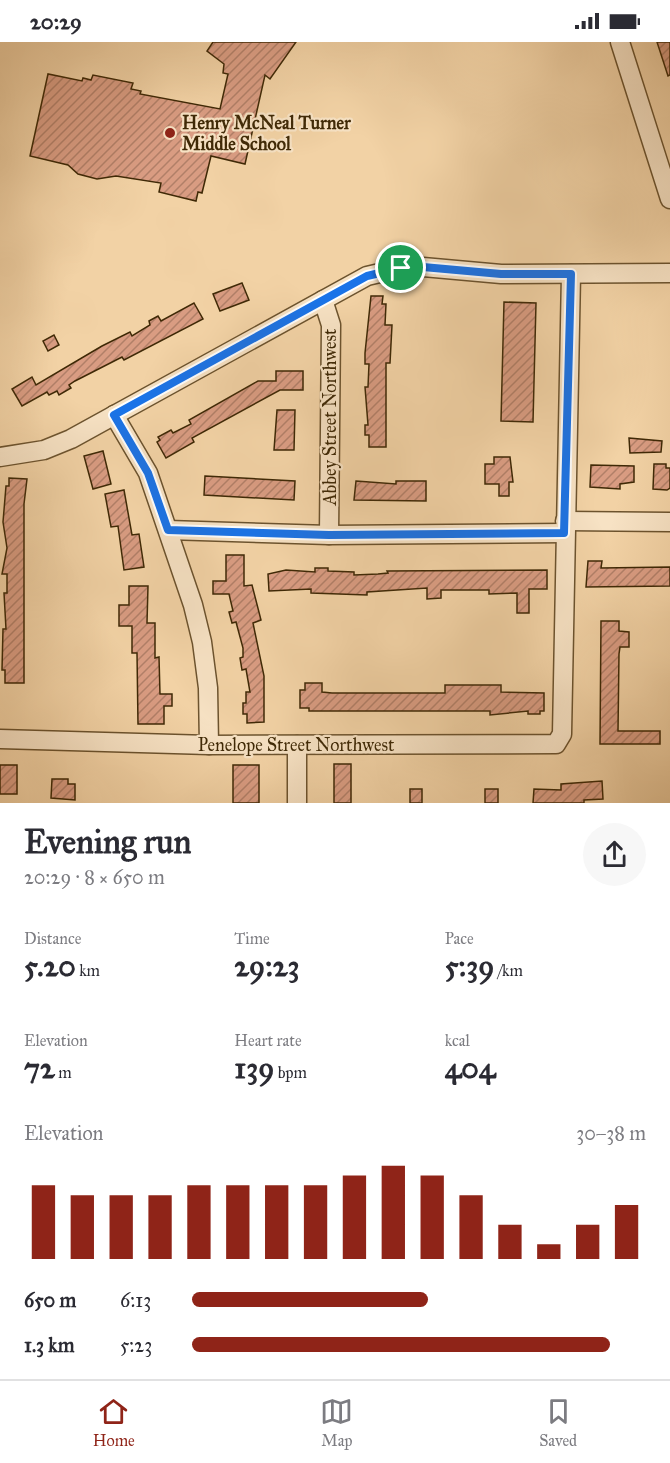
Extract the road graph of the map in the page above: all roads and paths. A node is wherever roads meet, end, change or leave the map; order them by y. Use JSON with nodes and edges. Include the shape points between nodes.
{"nodes":[{"id":1,"x":620,"y":42,"type":"edge"},
{"id":2,"x":670,"y":199,"type":"edge"},
{"id":3,"x":670,"y":273,"type":"edge"},
{"id":4,"x":571,"y":274,"type":"junction"},
{"id":5,"x":323,"y":300,"type":"junction"},
{"id":6,"x":114,"y":415,"type":"junction"},
{"id":7,"x":0,"y":457,"type":"edge"},
{"id":8,"x":670,"y":522,"type":"edge"},
{"id":9,"x":564,"y":527,"type":"junction"},
{"id":10,"x":168,"y":530,"type":"junction"},
{"id":11,"x":329,"y":535,"type":"junction"},
{"id":12,"x":0,"y":739,"type":"edge"},
{"id":13,"x":209,"y":745,"type":"junction"},
{"id":14,"x":297,"y":745,"type":"junction"},
{"id":15,"x":297,"y":803,"type":"edge"}],
"edges":[{"from":1,"to":2,"type":"street"},
{"from":3,"to":4,"type":"street"},
{"from":4,"to":5,"type":"street","via":[[401,268],[367,276]]},
{"from":4,"to":9,"type":"street","name":"Penelope Street Northwest"},
{"from":5,"to":6,"type":"street"},
{"from":5,"to":11,"type":"street","name":"Abbey Street Northwest","via":[[331,325]]},
{"from":6,"to":7,"type":"street","via":[[44,450]]},
{"from":6,"to":10,"type":"street","via":[[148,473]]},
{"from":8,"to":9,"type":"street"},
{"from":9,"to":11,"type":"street"},
{"from":9,"to":14,"type":"street","name":"Penelope Street Northwest","via":[[562,734],[556,744]]},
{"from":10,"to":11,"type":"street"},
{"from":10,"to":13,"type":"street","via":[[202,642]]},
{"from":12,"to":13,"type":"street","name":"Penelope Street Northwest"},
{"from":13,"to":14,"type":"street","name":"Penelope Street Northwest"},
{"from":14,"to":15,"type":"street"}]}
